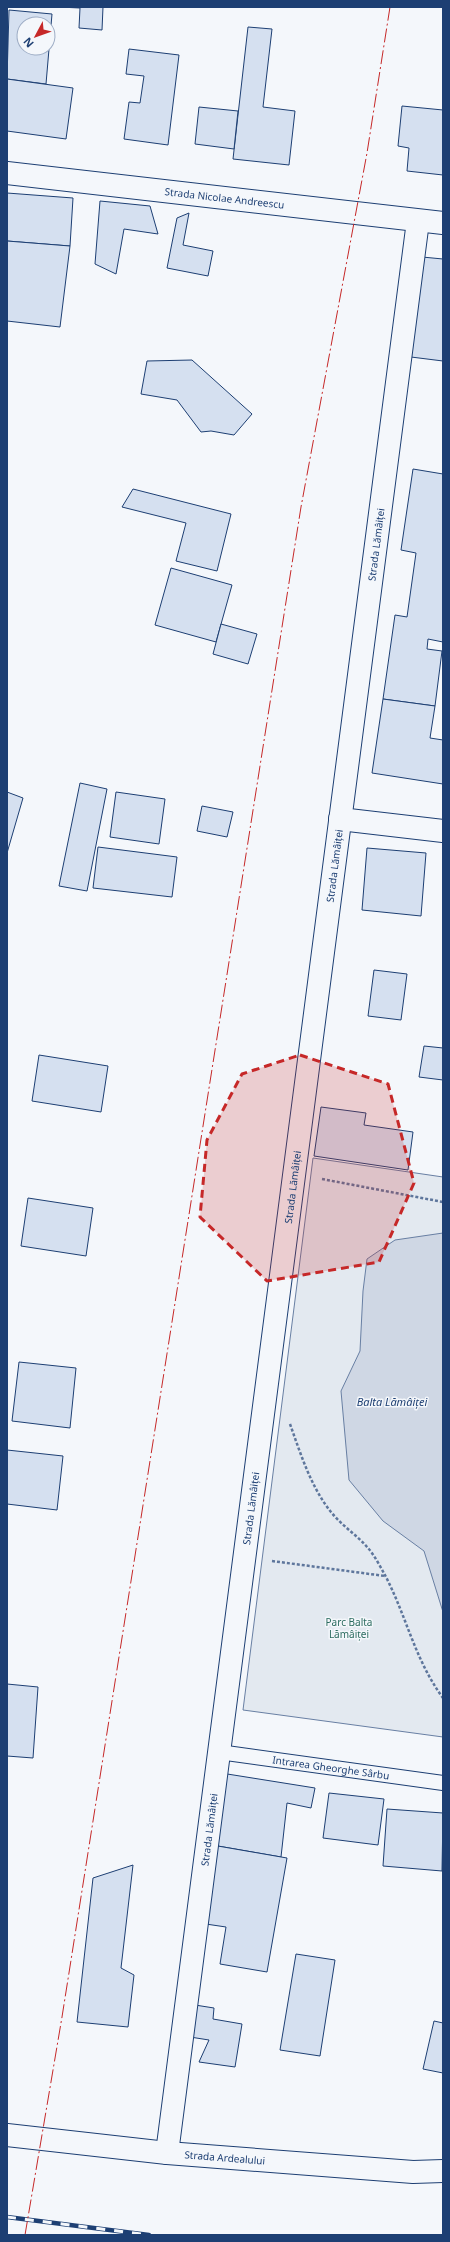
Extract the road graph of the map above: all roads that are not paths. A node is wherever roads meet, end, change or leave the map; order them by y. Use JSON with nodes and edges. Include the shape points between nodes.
{"nodes":[{"id":1,"x":7,"y":173,"type":"edge"},
{"id":2,"x":418,"y":221,"type":"junction"},
{"id":3,"x":443,"y":223,"type":"edge"},
{"id":4,"x":340,"y":819,"type":"junction"},
{"id":5,"x":443,"y":831,"type":"edge"},
{"id":6,"x":219,"y":1752,"type":"junction"},
{"id":7,"x":443,"y":1783,"type":"edge"},
{"id":8,"x":7,"y":2135,"type":"edge"},
{"id":9,"x":167,"y":2153,"type":"junction"},
{"id":10,"x":443,"y":2171,"type":"edge"}],
"edges":[{"from":1,"to":2,"type":"street","name":"Strada Nicolae Andreescu"},
{"from":2,"to":3,"type":"street","name":"Strada Nicolae Andreescu"},
{"from":2,"to":4,"type":"street","name":"Strada Lămâiței"},
{"from":4,"to":5,"type":"street"},
{"from":4,"to":6,"type":"street","name":"Strada Lămâiței"},
{"from":6,"to":7,"type":"lane","name":"Intrarea Gheorghe Sârbu"},
{"from":6,"to":9,"type":"street","name":"Strada Lămâiței"},
{"from":8,"to":9,"type":"street","name":"Strada Ardealului"},
{"from":9,"to":10,"type":"street","name":"Strada Ardealului","via":[[413,2172]]}]}
